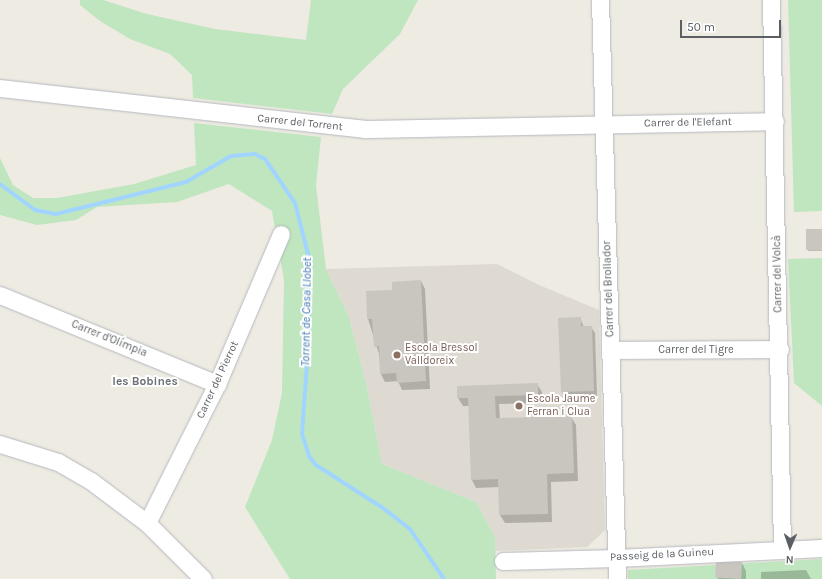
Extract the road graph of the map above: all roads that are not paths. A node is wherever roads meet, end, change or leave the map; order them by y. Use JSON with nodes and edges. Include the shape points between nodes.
{"nodes":[{"id":1,"x":600,"y":0,"type":"edge"},
{"id":2,"x":771,"y":0,"type":"edge"},
{"id":3,"x":0,"y":88,"type":"edge"},
{"id":4,"x":775,"y":121,"type":"junction"},
{"id":5,"x":602,"y":124,"type":"junction"},
{"id":6,"x":281,"y":234,"type":"dead end"},
{"id":7,"x":0,"y":295,"type":"edge"},
{"id":8,"x":780,"y":349,"type":"junction"},
{"id":9,"x":612,"y":350,"type":"junction"},
{"id":10,"x":217,"y":384,"type":"junction"},
{"id":11,"x":0,"y":444,"type":"edge"},
{"id":12,"x":147,"y":523,"type":"junction"},
{"id":13,"x":822,"y":548,"type":"edge"},
{"id":14,"x":782,"y":549,"type":"junction"},
{"id":15,"x":617,"y":558,"type":"junction"},
{"id":16,"x":503,"y":560,"type":"dead end"},
{"id":17,"x":203,"y":579,"type":"edge"},
{"id":18,"x":617,"y":579,"type":"edge"}],
"edges":[{"from":1,"to":5,"type":"street","name":"Carrer del Brollador"},
{"from":2,"to":4,"type":"street","name":"Carrer del Volcà"},
{"from":3,"to":5,"type":"street","name":"Carrer del Torrent","via":[[344,128]]},
{"from":4,"to":5,"type":"street","name":"Carrer de l'Elefant"},
{"from":4,"to":8,"type":"street","name":"Carrer del Volcà"},
{"from":5,"to":9,"type":"street","name":"Carrer del Brollador"},
{"from":6,"to":10,"type":"street","name":"Carrer del Pierrot"},
{"from":7,"to":10,"type":"street","name":"Carrer d'Olímpia"},
{"from":8,"to":9,"type":"street","name":"Carrer del Tigre"},
{"from":8,"to":14,"type":"street","name":"Carrer del Volcà"},
{"from":9,"to":15,"type":"street","name":"Carrer del Brollador"},
{"from":10,"to":12,"type":"street","name":"Carrer del Pierrot"},
{"from":11,"to":12,"type":"street","via":[[58,462],[91,481]]},
{"from":12,"to":17,"type":"street"},
{"from":13,"to":14,"type":"street","name":"Passeig de la Guineu"},
{"from":14,"to":15,"type":"street","name":"Passeig de la Guineu"},
{"from":15,"to":16,"type":"street","name":"Passeig de la Guineu"},
{"from":15,"to":18,"type":"street","name":"Carrer del Brollador"}]}
